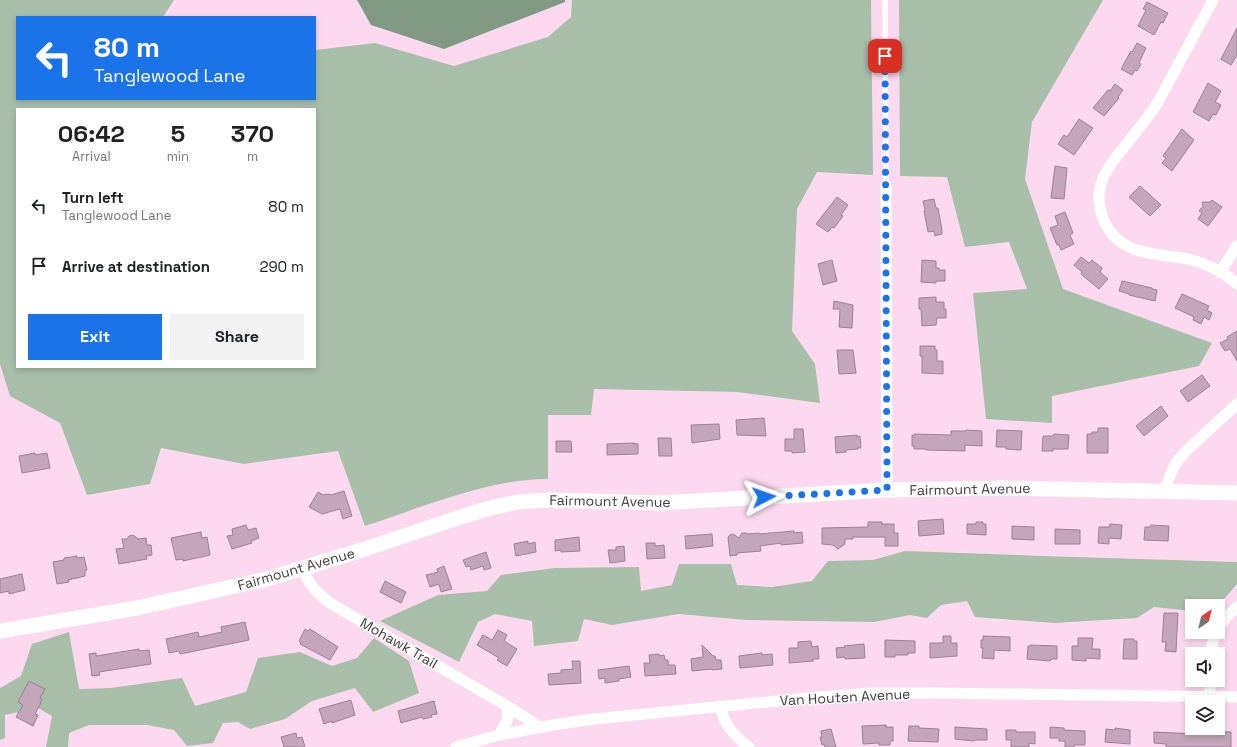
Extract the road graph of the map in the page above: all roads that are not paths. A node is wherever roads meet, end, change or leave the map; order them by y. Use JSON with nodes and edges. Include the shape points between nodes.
{"nodes":[{"id":1,"x":885,"y":0,"type":"edge"},
{"id":2,"x":1213,"y":0,"type":"edge"},
{"id":3,"x":886,"y":186,"type":"joint"},
{"id":4,"x":1237,"y":246,"type":"edge"},
{"id":5,"x":1220,"y":272,"type":"junction"},
{"id":6,"x":1237,"y":284,"type":"edge"},
{"id":7,"x":1237,"y":404,"type":"edge"},
{"id":8,"x":887,"y":490,"type":"junction"},
{"id":9,"x":1164,"y":491,"type":"junction"},
{"id":10,"x":1237,"y":493,"type":"edge"},
{"id":11,"x":303,"y":569,"type":"junction"},
{"id":12,"x":1237,"y":607,"type":"edge"},
{"id":13,"x":1225,"y":619,"type":"edge"},
{"id":14,"x":0,"y":630,"type":"edge"},
{"id":15,"x":1225,"y":696,"type":"edge"},
{"id":16,"x":1237,"y":696,"type":"edge"},
{"id":17,"x":1185,"y":697,"type":"edge"},
{"id":18,"x":507,"y":706,"type":"junction"},
{"id":19,"x":720,"y":706,"type":"junction"},
{"id":20,"x":540,"y":727,"type":"junction"},
{"id":21,"x":500,"y":735,"type":"junction"},
{"id":22,"x":456,"y":747,"type":"edge"},
{"id":23,"x":749,"y":747,"type":"edge"}],
"edges":[{"from":1,"to":3,"type":"lane"},
{"from":2,"to":5,"type":"street","via":[[1158,102],[1108,168],[1098,199],[1110,232],[1126,245],[1144,252],[1184,258]]},
{"from":3,"to":8,"type":"street"},
{"from":4,"to":5,"type":"street"},
{"from":5,"to":6,"type":"street"},
{"from":7,"to":9,"type":"street","via":[[1175,464]]},
{"from":8,"to":9,"type":"main road","name":"Fairmount Avenue","via":[[1004,488]]},
{"from":8,"to":11,"type":"main road","name":"Fairmount Avenue","via":[[660,503],[548,500],[518,502],[467,515]]},
{"from":9,"to":10,"type":"main road","name":"Fairmount Avenue"},
{"from":11,"to":14,"type":"main road","name":"Fairmount Avenue","via":[[137,608]]},
{"from":11,"to":18,"type":"street","name":"Mohawk Trail","via":[[311,586],[330,603]]},
{"from":12,"to":13,"type":"street"},
{"from":15,"to":16,"type":"street","name":"Van Houten Avenue"},
{"from":17,"to":19,"type":"street","name":"Van Houten Avenue","via":[[869,694]]},
{"from":18,"to":20,"type":"street","name":"Mohawk Trail"},
{"from":18,"to":21,"type":"street","via":[[508,719]]},
{"from":19,"to":20,"type":"street","name":"Van Houten Avenue"},
{"from":19,"to":23,"type":"street","via":[[726,724]]},
{"from":20,"to":21,"type":"street","name":"Van Houten Avenue"},
{"from":21,"to":22,"type":"street","name":"Van Houten Avenue"}]}
